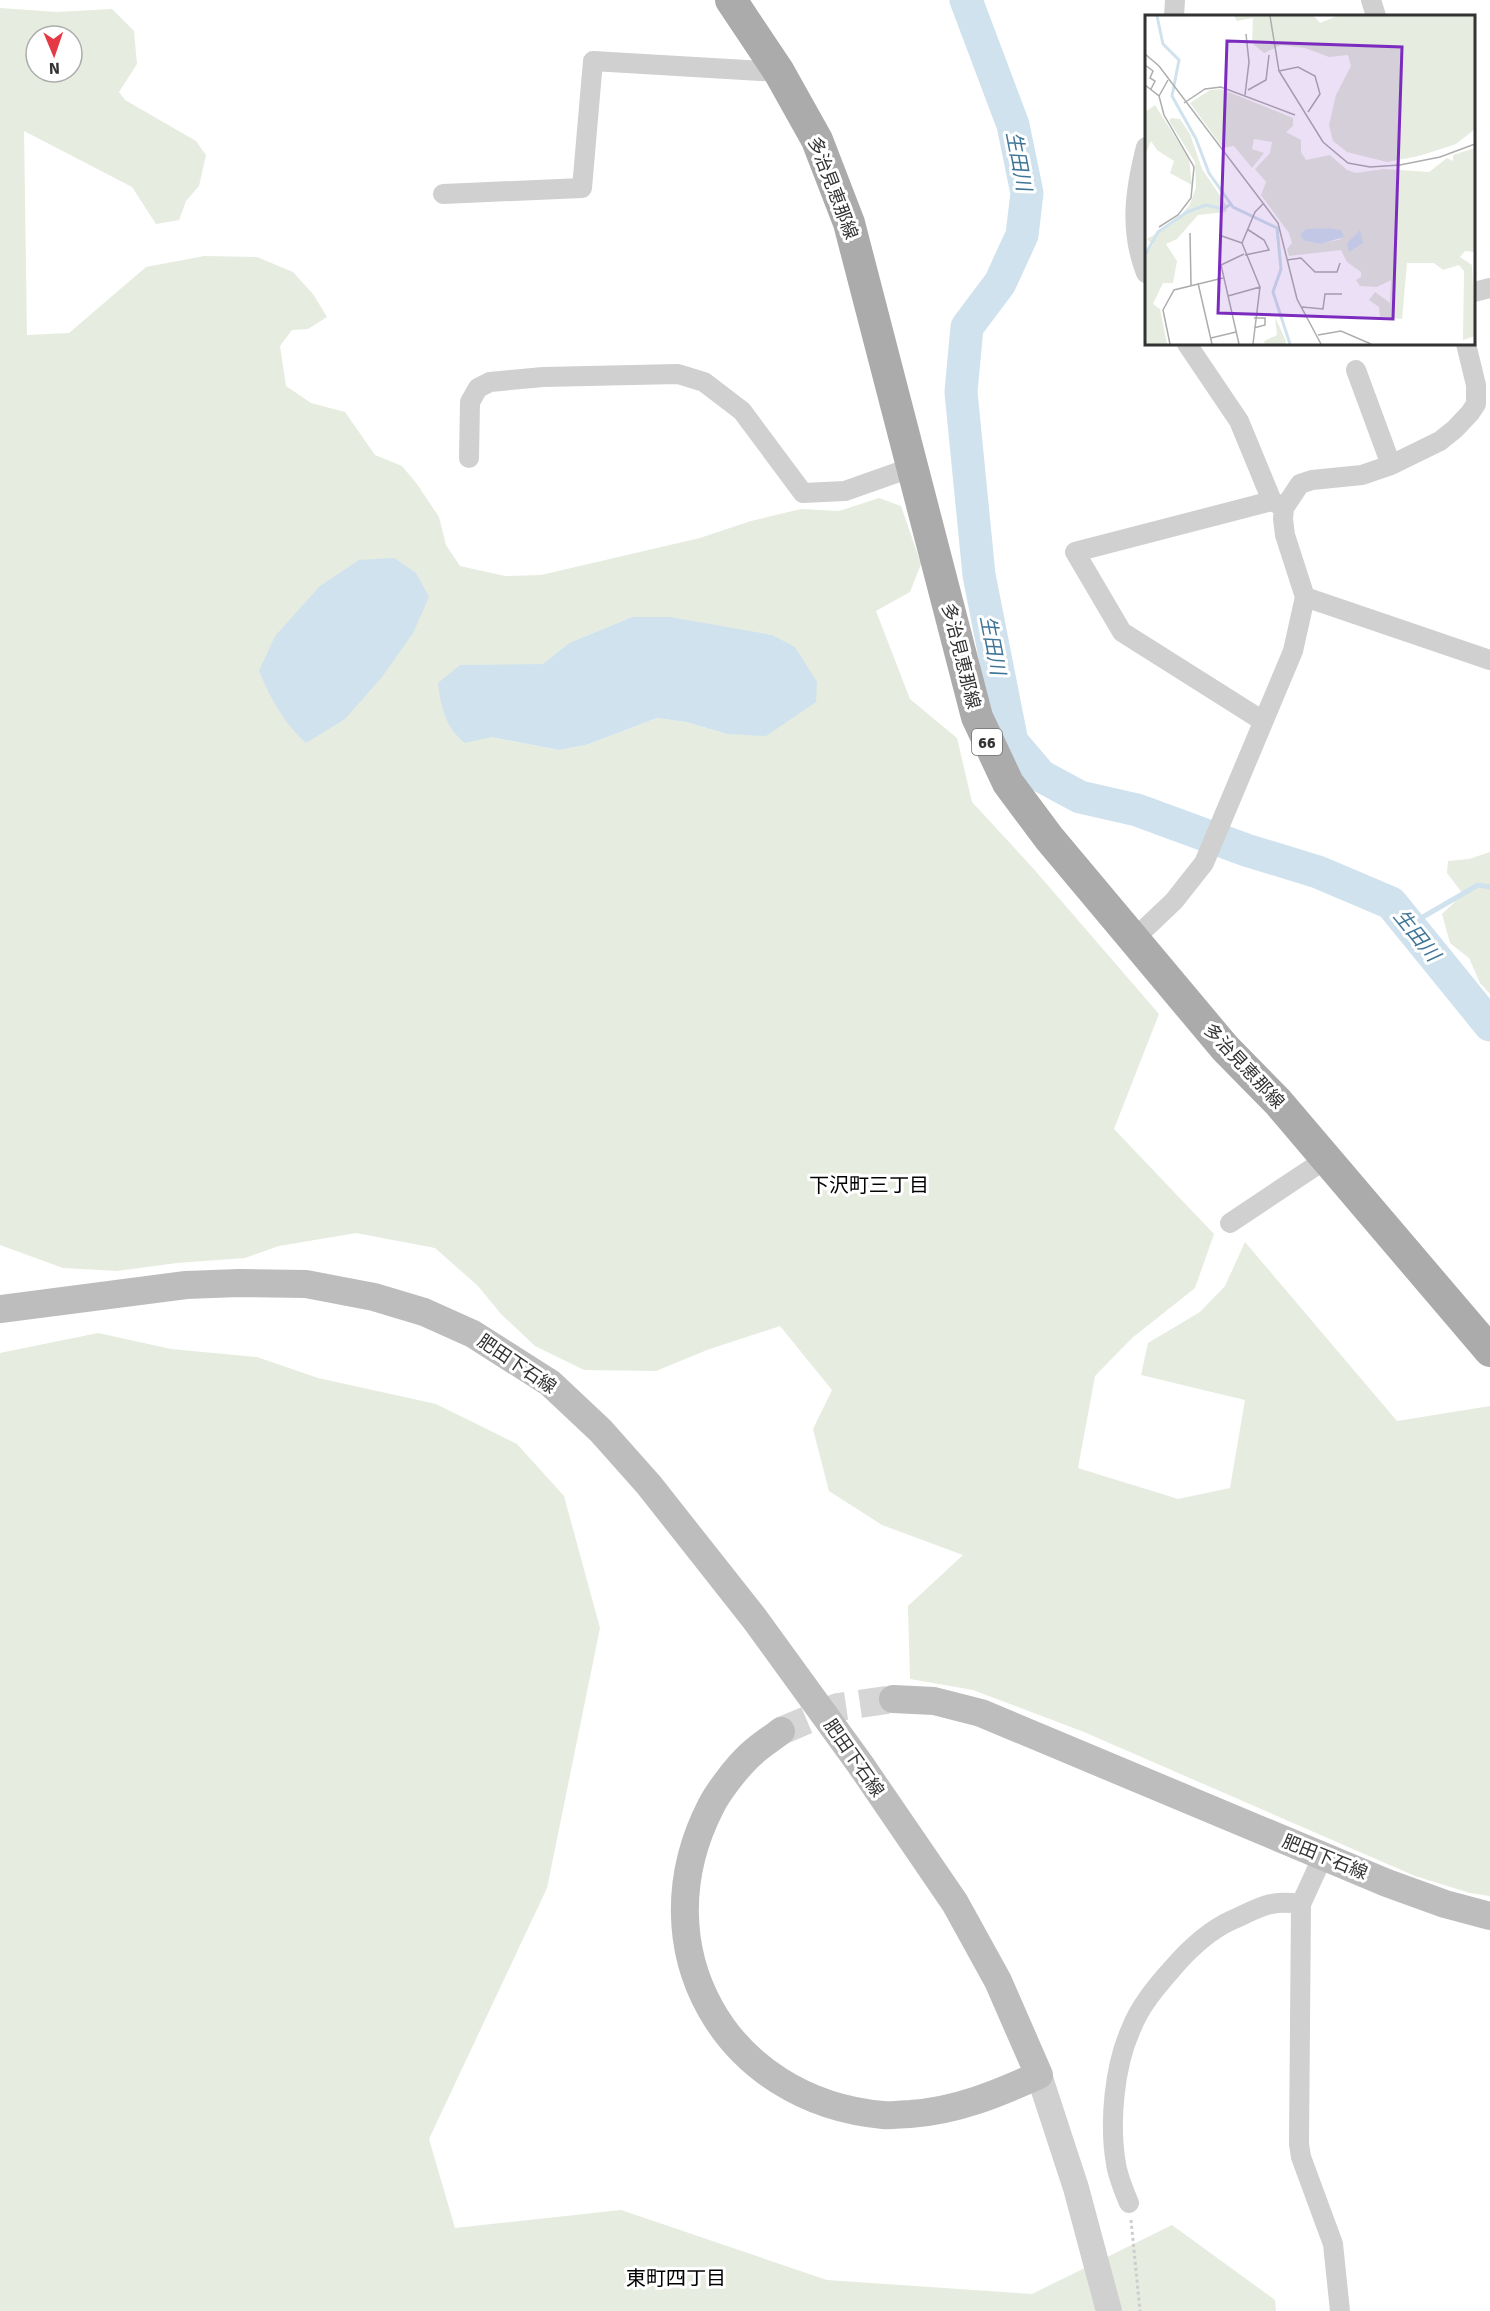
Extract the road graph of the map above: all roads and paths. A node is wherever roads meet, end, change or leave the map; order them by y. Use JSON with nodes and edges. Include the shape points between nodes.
{"nodes":[{"id":1,"x":730,"y":0,"type":"edge"},
{"id":2,"x":1175,"y":0,"type":"edge"},
{"id":3,"x":1371,"y":0,"type":"edge"},
{"id":4,"x":1174,"y":15,"type":"edge"},
{"id":5,"x":1376,"y":15,"type":"edge"},
{"id":6,"x":779,"y":72,"type":"junction"},
{"id":7,"x":1145,"y":152,"type":"edge"},
{"id":8,"x":443,"y":194,"type":"dead end"},
{"id":9,"x":1141,"y":226,"type":"edge"},
{"id":10,"x":1145,"y":270,"type":"edge"},
{"id":11,"x":1490,"y":288,"type":"edge"},
{"id":12,"x":1475,"y":292,"type":"edge"},
{"id":13,"x":1188,"y":345,"type":"edge"},
{"id":14,"x":1466,"y":345,"type":"edge"},
{"id":15,"x":1356,"y":370,"type":"dead end"},
{"id":16,"x":469,"y":458,"type":"dead end"},
{"id":17,"x":1391,"y":465,"type":"junction"},
{"id":18,"x":913,"y":466,"type":"junction"},
{"id":19,"x":1278,"y":505,"type":"junction"},
{"id":20,"x":1305,"y":597,"type":"junction"},
{"id":21,"x":1490,"y":660,"type":"edge"},
{"id":22,"x":1263,"y":721,"type":"junction"},
{"id":23,"x":1133,"y":940,"type":"junction"},
{"id":24,"x":1326,"y":1159,"type":"junction"},
{"id":25,"x":1230,"y":1223,"type":"dead end"},
{"id":26,"x":0,"y":1309,"type":"edge"},
{"id":27,"x":1490,"y":1351,"type":"edge"},
{"id":28,"x":893,"y":1699,"type":"tunnel mouth"},
{"id":29,"x":781,"y":1731,"type":"tunnel mouth"},
{"id":30,"x":1323,"y":1856,"type":"junction"},
{"id":31,"x":1301,"y":1904,"type":"junction"},
{"id":32,"x":1490,"y":1916,"type":"edge"},
{"id":33,"x":1039,"y":2075,"type":"junction"},
{"id":34,"x":1129,"y":2203,"type":"joint"},
{"id":35,"x":1109,"y":2311,"type":"edge"},
{"id":36,"x":1140,"y":2311,"type":"edge"},
{"id":37,"x":1340,"y":2311,"type":"edge"}],
"edges":[{"from":1,"to":6,"type":"main road","name":"多治見恵那線","number":"66"},
{"from":2,"to":4,"type":"street"},
{"from":3,"to":5,"type":"street"},
{"from":6,"to":8,"type":"street","via":[[593,61],[582,188]]},
{"from":6,"to":18,"type":"main road","name":"多治見恵那線","number":"66","via":[[817,140],[849,223]]},
{"from":7,"to":9,"type":"street","via":[[1135,201]]},
{"from":9,"to":10,"type":"street"},
{"from":11,"to":12,"type":"street"},
{"from":13,"to":19,"type":"street","via":[[1239,421]]},
{"from":14,"to":17,"type":"street","via":[[1476,385],[1476,404],[1440,441]]},
{"from":15,"to":17,"type":"street"},
{"from":16,"to":18,"type":"street","via":[[470,402],[478,388],[490,382],[678,374],[704,382],[742,411],[803,493],[845,491]]},
{"from":17,"to":19,"type":"street","via":[[1362,475],[1300,484]]},
{"from":18,"to":23,"type":"main road","name":"多治見恵那線","number":"66","via":[[977,717],[992,753],[1008,783],[1049,838]]},
{"from":19,"to":20,"type":"street"},
{"from":19,"to":22,"type":"street","via":[[1075,552],[1122,632]]},
{"from":20,"to":21,"type":"street"},
{"from":20,"to":22,"type":"street","via":[[1293,651]]},
{"from":22,"to":23,"type":"street","via":[[1204,863],[1174,901]]},
{"from":23,"to":24,"type":"main road","name":"多治見恵那線","number":"66"},
{"from":24,"to":25,"type":"street"},
{"from":24,"to":27,"type":"main road","name":"多治見恵那線","number":"66"},
{"from":26,"to":33,"type":"main road","name":"肥田下石線","via":[[186,1285],[306,1284],[424,1312],[473,1334],[550,1383],[601,1431],[649,1485],[754,1618],[860,1764],[954,1903],[998,1981]]},
{"from":28,"to":30,"type":"main road","name":"肥田下石線","via":[[934,1701],[981,1713]]},
{"from":29,"to":33,"type":"main road","via":[[746,1758],[711,1805],[693,1850],[685,1889],[688,1954],[696,1982],[734,2044],[766,2072],[807,2096],[844,2109],[884,2116],[971,2103]]},
{"from":30,"to":31,"type":"street"},
{"from":30,"to":32,"type":"main road","name":"肥田下石線","via":[[1426,1897]]},
{"from":31,"to":34,"type":"street","via":[[1282,1901],[1266,1905],[1216,1928],[1186,1953],[1151,1992],[1130,2029],[1118,2072],[1113,2112],[1116,2166]]},
{"from":31,"to":37,"type":"street","via":[[1299,2144],[1333,2244]]},
{"from":33,"to":35,"type":"street","via":[[1076,2188]]},
{"from":34,"to":36,"type":"path"}]}
